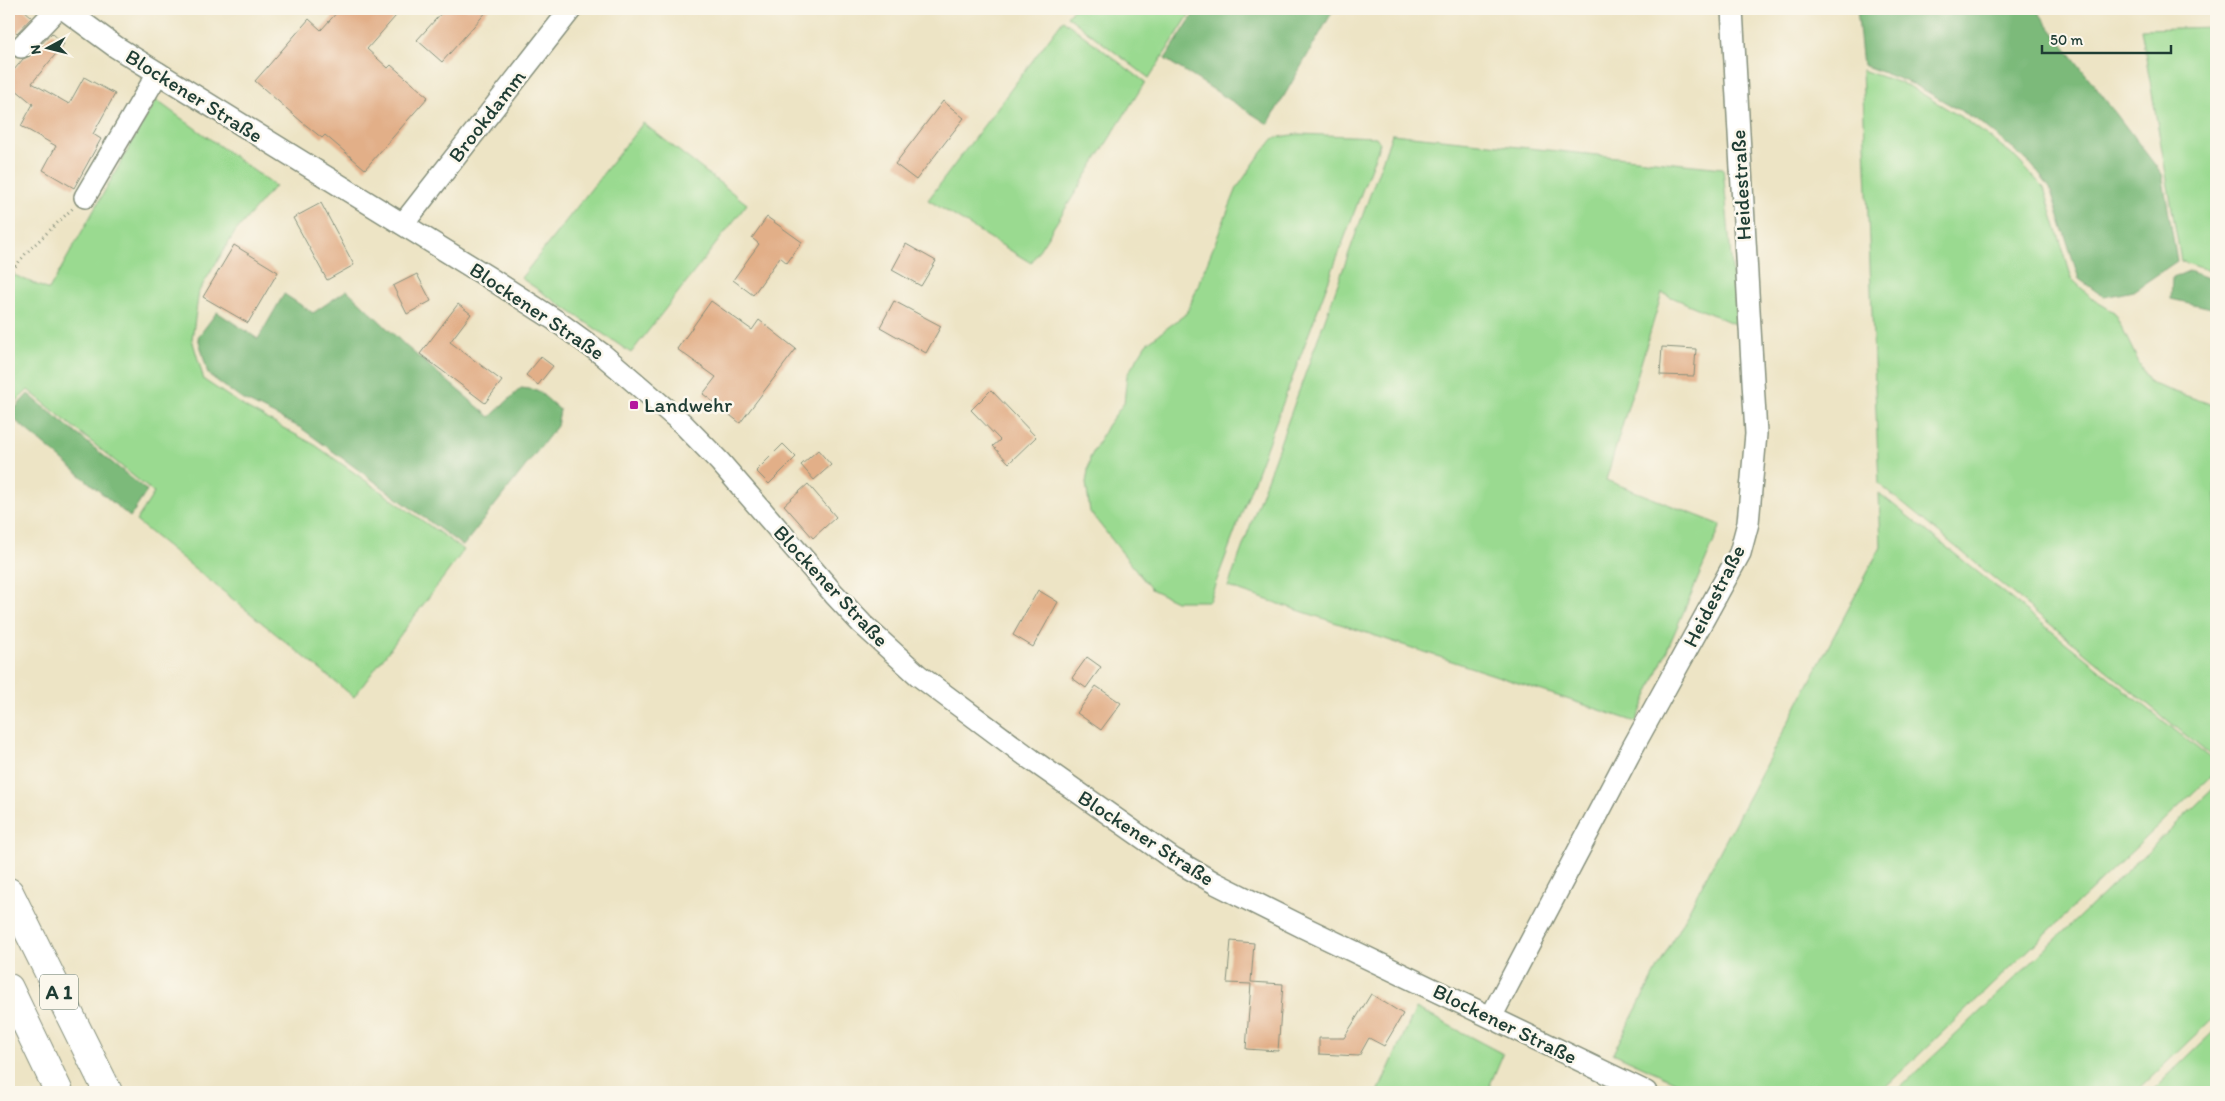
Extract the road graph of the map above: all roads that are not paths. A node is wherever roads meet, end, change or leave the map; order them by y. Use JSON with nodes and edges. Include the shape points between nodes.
{"nodes":[{"id":1,"x":57,"y":9,"type":"edge"},
{"id":2,"x":64,"y":9,"type":"edge"},
{"id":3,"x":571,"y":9,"type":"edge"},
{"id":4,"x":1732,"y":9,"type":"edge"},
{"id":5,"x":21,"y":47,"type":"dead end"},
{"id":6,"x":158,"y":73,"type":"junction"},
{"id":7,"x":85,"y":197,"type":"road end"},
{"id":8,"x":403,"y":224,"type":"junction"},
{"id":9,"x":9,"y":892,"type":"edge"},
{"id":10,"x":9,"y":988,"type":"edge"},
{"id":11,"x":1490,"y":1017,"type":"junction"},
{"id":12,"x":59,"y":1092,"type":"edge"},
{"id":13,"x":108,"y":1092,"type":"edge"},
{"id":14,"x":1646,"y":1092,"type":"edge"}],
"edges":[{"from":1,"to":5,"type":"street"},
{"from":2,"to":6,"type":"street","name":"Blockener Straße"},
{"from":3,"to":8,"type":"street","name":"Brookdamm"},
{"from":4,"to":11,"type":"street","name":"Heidestraße","via":[[1756,434],[1748,523],[1740,552]]},
{"from":6,"to":7,"type":"street"},
{"from":6,"to":8,"type":"street","name":"Blockener Straße"},
{"from":8,"to":11,"type":"street","name":"Blockener Straße","via":[[555,320],[634,380],[720,462],[792,548],[862,624],[918,675],[1032,760],[1173,859],[1215,884]]},
{"from":9,"to":13,"type":"highway","number":"A 1"},
{"from":10,"to":12,"type":"highway","number":"A 1"},
{"from":11,"to":14,"type":"street","name":"Blockener Straße"}]}
